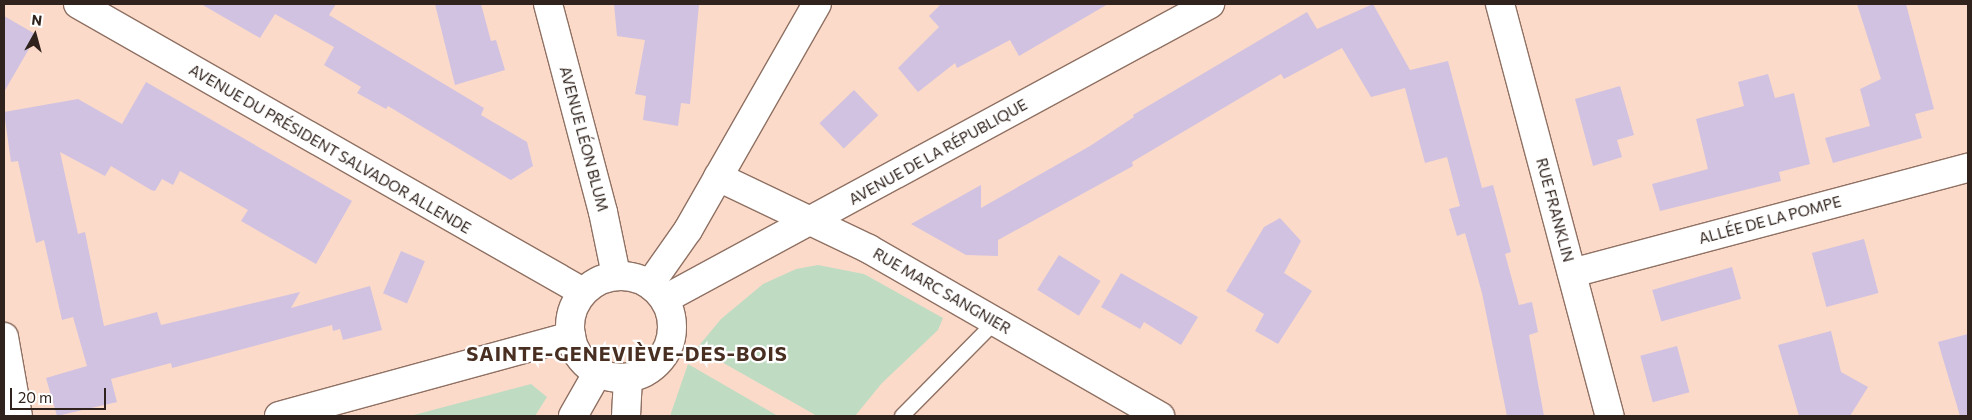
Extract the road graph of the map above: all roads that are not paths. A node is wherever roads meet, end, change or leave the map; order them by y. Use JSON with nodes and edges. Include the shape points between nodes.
{"nodes":[{"id":1,"x":78,"y":4,"type":"edge"},
{"id":2,"x":548,"y":4,"type":"edge"},
{"id":3,"x":817,"y":4,"type":"edge"},
{"id":4,"x":1210,"y":4,"type":"edge"},
{"id":5,"x":1500,"y":4,"type":"edge"},
{"id":6,"x":1968,"y":168,"type":"edge"},
{"id":7,"x":718,"y":177,"type":"junction"},
{"id":8,"x":812,"y":222,"type":"junction"},
{"id":9,"x":1572,"y":273,"type":"junction"},
{"id":10,"x":616,"y":276,"type":"junction"},
{"id":11,"x":657,"y":291,"type":"junction"},
{"id":12,"x":583,"y":292,"type":"junction"},
{"id":13,"x":995,"y":322,"type":"junction"},
{"id":14,"x":571,"y":336,"type":"junction"},
{"id":15,"x":4,"y":337,"type":"edge"},
{"id":16,"x":598,"y":372,"type":"junction"},
{"id":17,"x":628,"y":378,"type":"junction"},
{"id":18,"x":18,"y":416,"type":"edge"},
{"id":19,"x":279,"y":416,"type":"edge"},
{"id":20,"x":573,"y":416,"type":"edge"},
{"id":21,"x":626,"y":416,"type":"edge"},
{"id":22,"x":902,"y":416,"type":"edge"},
{"id":23,"x":1160,"y":416,"type":"edge"},
{"id":24,"x":1610,"y":416,"type":"edge"}],
"edges":[{"from":1,"to":12,"type":"street","name":"AVENUE DU PRÉSIDENT SALVADOR ALLENDE"},
{"from":2,"to":10,"type":"street","name":"AVENUE LÉON BLUM","via":[[604,212]]},
{"from":3,"to":7,"type":"street"},
{"from":4,"to":8,"type":"street","name":"AVENUE DE LA RÉPUBLIQUE"},
{"from":5,"to":9,"type":"street","name":"RUE FRANKLIN"},
{"from":6,"to":9,"type":"street","name":"ALLÉE DE LA POMPE"},
{"from":7,"to":8,"type":"street","name":"RUE MARC SANGNIER"},
{"from":7,"to":11,"type":"street"},
{"from":8,"to":11,"type":"street","name":"AVENUE DE LA RÉPUBLIQUE"},
{"from":8,"to":13,"type":"street","name":"RUE MARC SANGNIER","via":[[869,248]]},
{"from":9,"to":24,"type":"street","name":"RUE FRANKLIN"},
{"from":10,"to":11,"type":"street","via":[[634,276]]},
{"from":10,"to":12,"type":"street","via":[[592,284]]},
{"from":11,"to":17,"type":"street","via":[[672,323],[668,348],[644,373]]},
{"from":12,"to":14,"type":"street","via":[[574,306]]},
{"from":13,"to":22,"type":"lane"},
{"from":13,"to":23,"type":"street","name":"RUE MARC SANGNIER"},
{"from":14,"to":16,"type":"street","via":[[585,364]]},
{"from":14,"to":19,"type":"street"},
{"from":15,"to":18,"type":"street"},
{"from":16,"to":17,"type":"street"},
{"from":16,"to":20,"type":"street"},
{"from":17,"to":21,"type":"street"}]}
